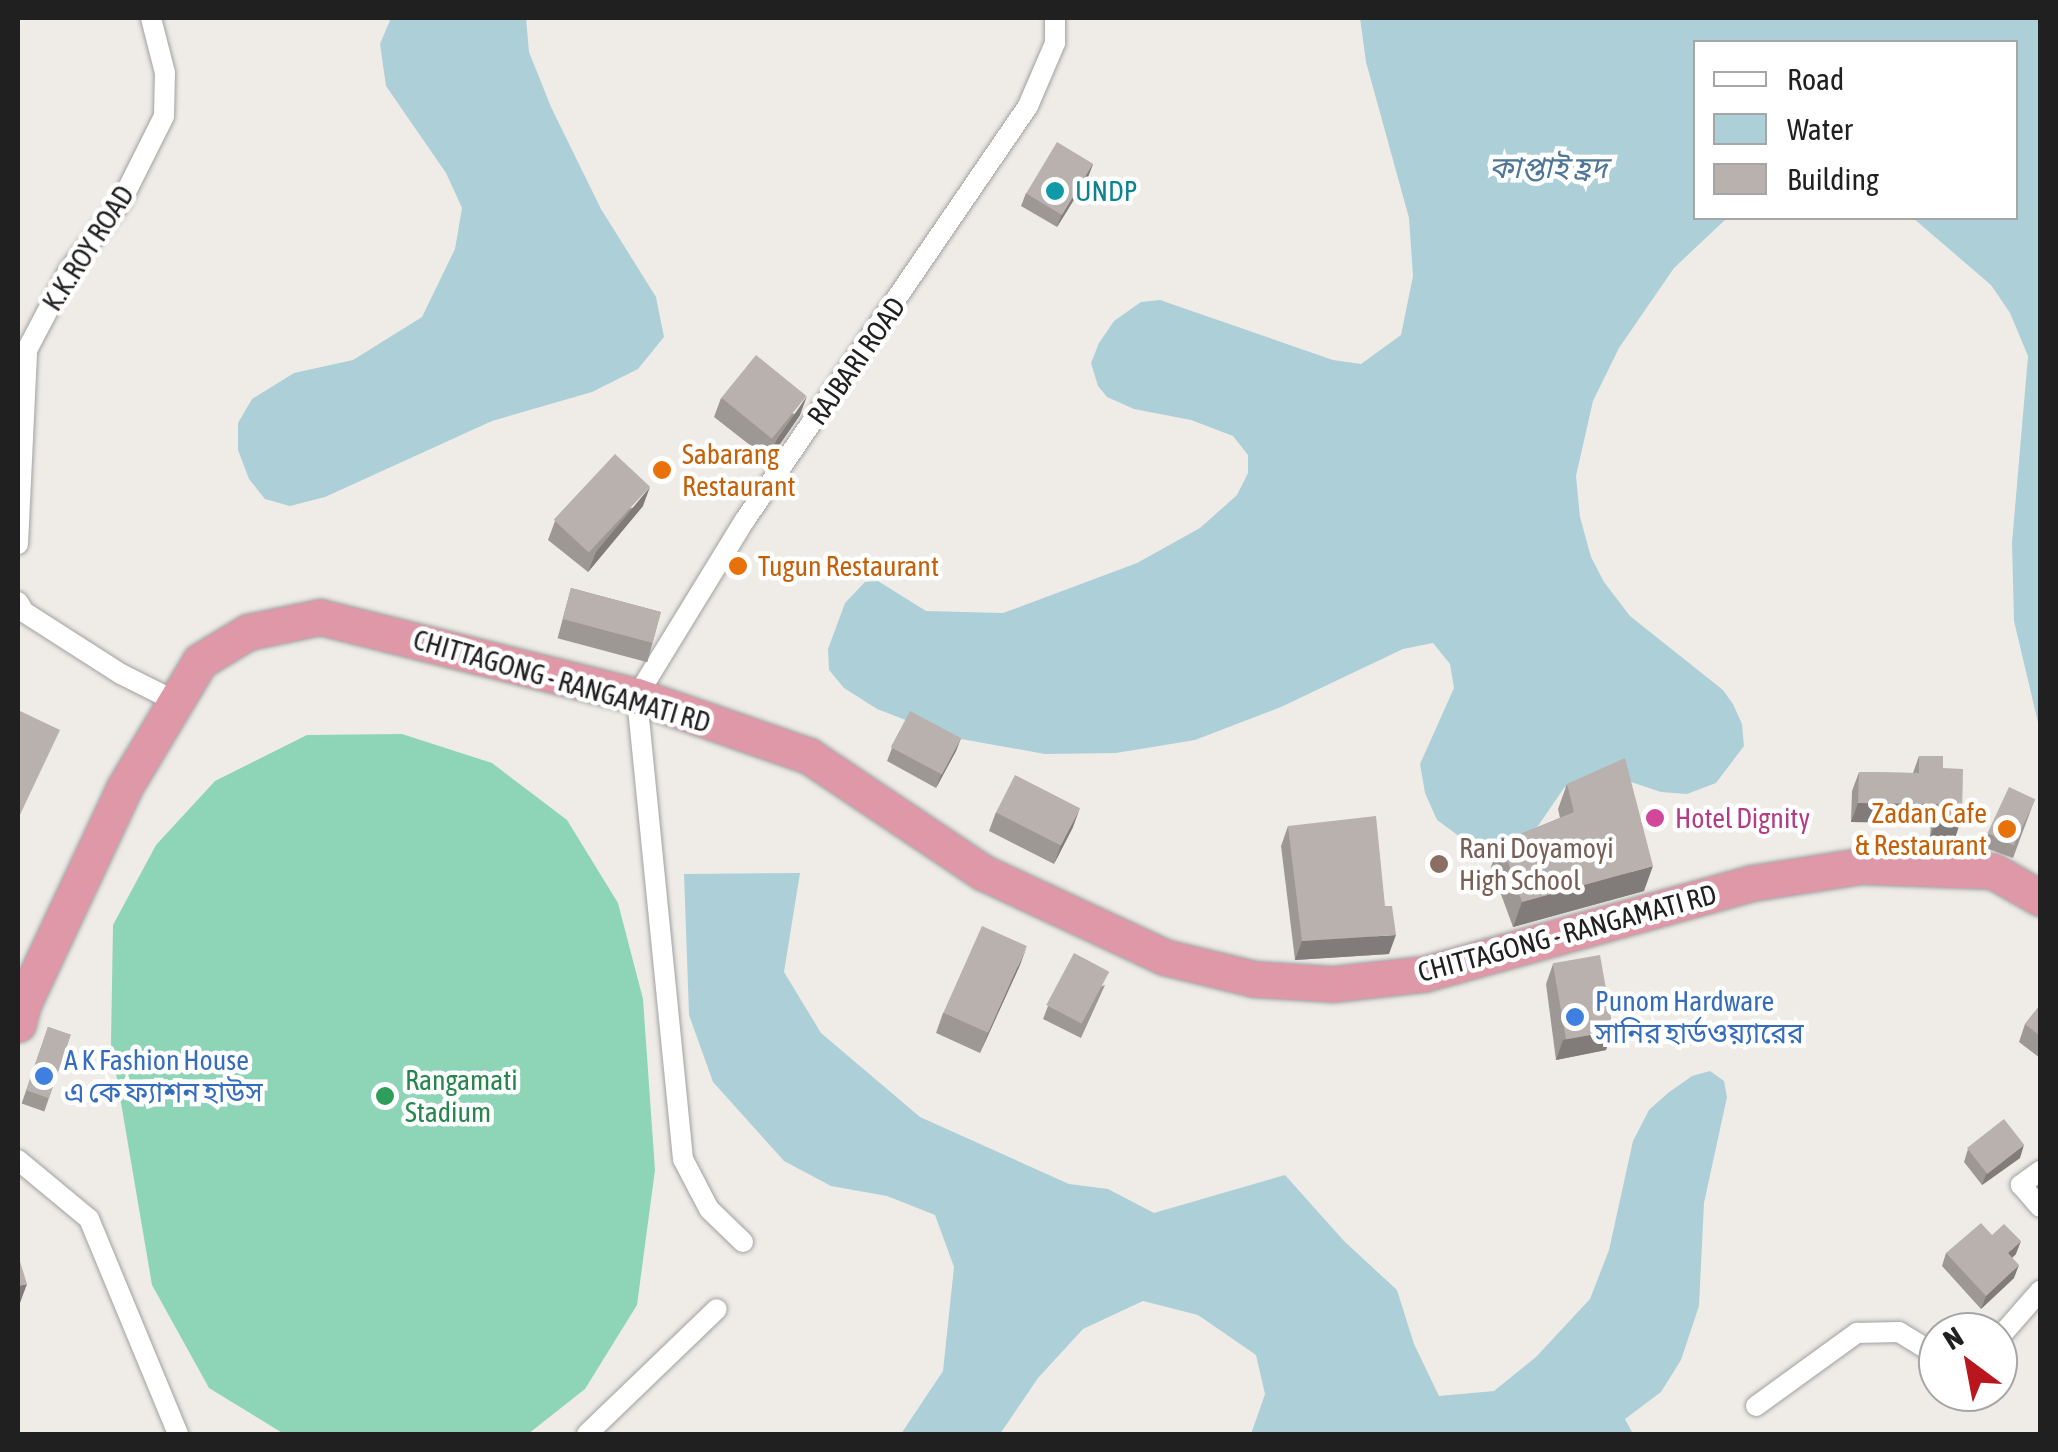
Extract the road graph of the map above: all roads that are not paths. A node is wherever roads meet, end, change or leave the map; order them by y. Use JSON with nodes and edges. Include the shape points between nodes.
{"nodes":[{"id":1,"x":151,"y":18,"type":"edge"},
{"id":2,"x":1056,"y":18,"type":"edge"},
{"id":3,"x":18,"y":544,"type":"edge"},
{"id":4,"x":18,"y":602,"type":"edge"},
{"id":5,"x":637,"y":696,"type":"junction"},
{"id":6,"x":173,"y":700,"type":"junction"},
{"id":7,"x":2040,"y":898,"type":"edge"},
{"id":8,"x":18,"y":1024,"type":"edge"},
{"id":9,"x":18,"y":1160,"type":"edge"},
{"id":10,"x":2040,"y":1171,"type":"edge"},
{"id":11,"x":2040,"y":1207,"type":"edge"},
{"id":12,"x":744,"y":1242,"type":"dead end"},
{"id":13,"x":2040,"y":1291,"type":"edge"},
{"id":14,"x":717,"y":1309,"type":"dead end"},
{"id":15,"x":2018,"y":1317,"type":"edge"},
{"id":16,"x":1918,"y":1344,"type":"edge"},
{"id":17,"x":1756,"y":1406,"type":"dead end"},
{"id":18,"x":178,"y":1434,"type":"edge"},
{"id":19,"x":587,"y":1434,"type":"edge"}],
"edges":[{"from":1,"to":3,"type":"street","name":"K.K.ROY ROAD","via":[[165,73],[164,116],[120,202],[69,270],[27,350]]},
{"from":2,"to":5,"type":"street","name":"RAJBARI ROAD","via":[[1055,43],[1028,106],[745,520]]},
{"from":4,"to":6,"type":"street","via":[[122,674]]},
{"from":5,"to":6,"type":"highway","name":"CHITTAGONG - RANGAMATI RD","via":[[320,617],[248,632],[200,661]]},
{"from":5,"to":7,"type":"highway","name":"CHITTAGONG - RANGAMATI RD","via":[[809,756],[982,872],[1164,957],[1254,978],[1332,984],[1424,974],[1752,883],[1860,866],[1993,871]]},
{"from":5,"to":12,"type":"street","via":[[683,1160],[709,1209]]},
{"from":6,"to":8,"type":"highway","name":"CHITTAGONG - RANGAMATI RD","via":[[124,788]]},
{"from":9,"to":18,"type":"street","via":[[89,1219]]},
{"from":10,"to":11,"type":"street","via":[[2020,1185]]},
{"from":13,"to":15,"type":"street"},
{"from":14,"to":19,"type":"street"},
{"from":16,"to":17,"type":"street","via":[[1899,1332],[1858,1333]]}]}
